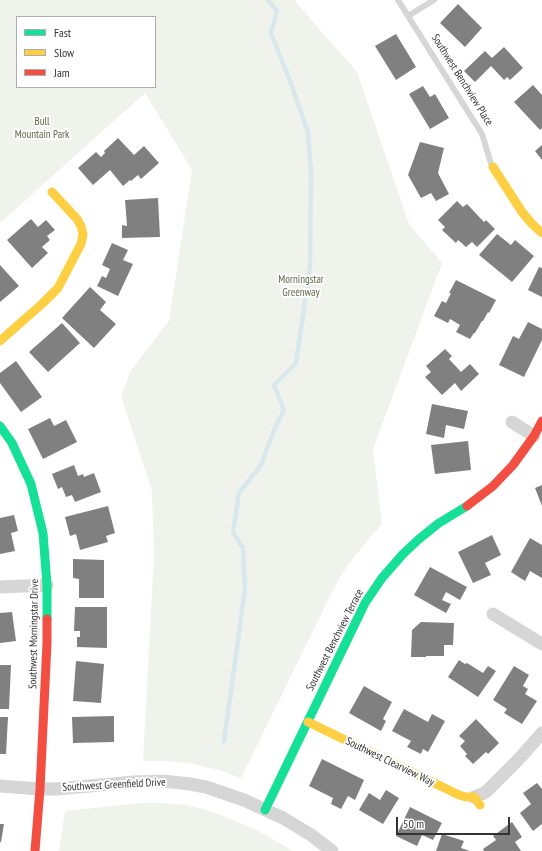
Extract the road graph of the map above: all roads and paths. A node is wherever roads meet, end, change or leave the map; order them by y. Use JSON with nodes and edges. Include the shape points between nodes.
{"nodes":[{"id":1,"x":398,"y":0,"type":"edge"},
{"id":2,"x":434,"y":0,"type":"edge"},
{"id":3,"x":408,"y":16,"type":"junction"},
{"id":4,"x":492,"y":167,"type":"joint"},
{"id":5,"x":52,"y":192,"type":"dead end"},
{"id":6,"x":542,"y":233,"type":"edge"},
{"id":7,"x":0,"y":341,"type":"edge"},
{"id":8,"x":512,"y":422,"type":"dead end"},
{"id":9,"x":542,"y":422,"type":"edge"},
{"id":10,"x":0,"y":426,"type":"edge"},
{"id":11,"x":534,"y":436,"type":"junction"},
{"id":12,"x":47,"y":585,"type":"junction"},
{"id":13,"x":0,"y":587,"type":"edge"},
{"id":14,"x":493,"y":614,"type":"dead end"},
{"id":15,"x":542,"y":644,"type":"edge"},
{"id":16,"x":308,"y":722,"type":"junction"},
{"id":17,"x":542,"y":732,"type":"edge"},
{"id":18,"x":0,"y":786,"type":"edge"},
{"id":19,"x":40,"y":789,"type":"junction"},
{"id":20,"x":477,"y":801,"type":"joint"},
{"id":21,"x":265,"y":810,"type":"junction"},
{"id":22,"x":35,"y":851,"type":"edge"},
{"id":23,"x":332,"y":851,"type":"edge"}],
"edges":[{"from":1,"to":3,"type":"lane","name":"Southwest Benchview Place"},
{"from":2,"to":3,"type":"lane"},
{"from":3,"to":4,"type":"lane","name":"Southwest Benchview Place","via":[[482,134]]},
{"from":4,"to":6,"type":"street","name":"Southwest Benchview Place","via":[[522,212]]},
{"from":5,"to":7,"type":"street","via":[[81,221],[81,244],[58,288]]},
{"from":8,"to":11,"type":"street"},
{"from":9,"to":11,"type":"street","name":"Southwest Benchview Terrace"},
{"from":10,"to":12,"type":"street","name":"Southwest Morningstar Drive","via":[[12,443],[31,484],[43,533]]},
{"from":11,"to":16,"type":"street","name":"Southwest Benchview Terrace","via":[[513,465],[493,486],[471,504],[439,523],[403,554],[382,578],[366,604]]},
{"from":12,"to":13,"type":"street"},
{"from":12,"to":19,"type":"street","name":"Southwest Morningstar Drive"},
{"from":14,"to":15,"type":"street"},
{"from":16,"to":20,"type":"street","name":"Southwest Clearview Way","via":[[459,795]]},
{"from":16,"to":21,"type":"street","name":"Southwest Benchview Terrace"},
{"from":17,"to":20,"type":"street","name":"Southwest Clearview Way"},
{"from":18,"to":19,"type":"street","name":"Southwest Greenfield Drive"},
{"from":19,"to":21,"type":"street","name":"Southwest Greenfield Drive","via":[[163,781],[206,787]]},
{"from":19,"to":22,"type":"street","name":"Southwest Morningstar Drive"},
{"from":21,"to":23,"type":"street","name":"Southwest Greenfield Drive","via":[[311,835]]}]}
